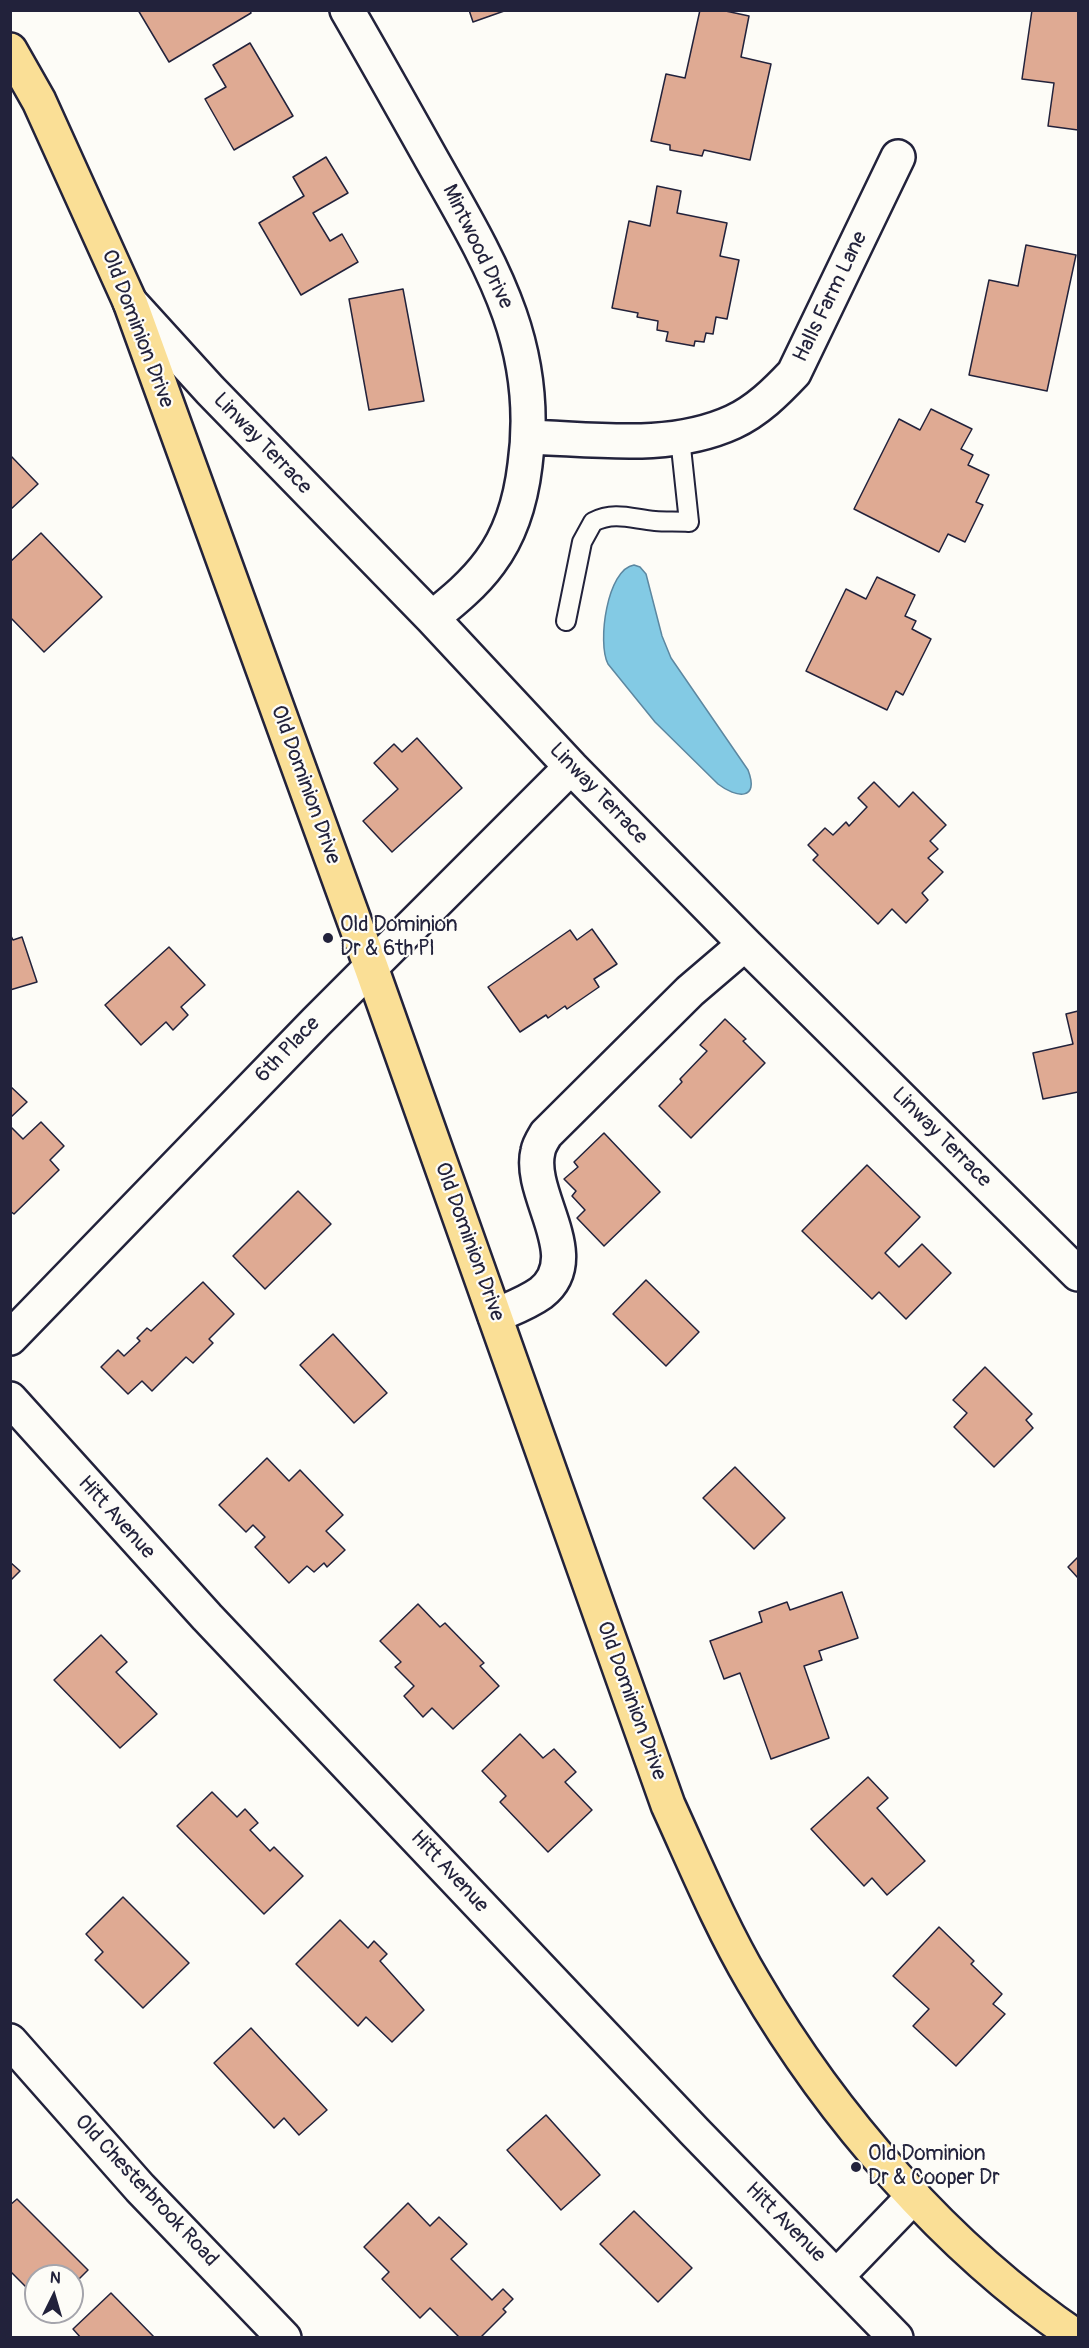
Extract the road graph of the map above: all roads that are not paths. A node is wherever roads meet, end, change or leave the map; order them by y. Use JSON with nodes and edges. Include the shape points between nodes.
{"nodes":[{"id":1,"x":347,"y":10,"type":"edge"},
{"id":2,"x":10,"y":50,"type":"edge"},
{"id":3,"x":898,"y":157,"type":"dead end"},
{"id":4,"x":130,"y":302,"type":"junction"},
{"id":5,"x":528,"y":437,"type":"junction"},
{"id":6,"x":680,"y":438,"type":"junction"},
{"id":7,"x":432,"y":618,"type":"junction"},
{"id":8,"x":566,"y":621,"type":"dead end"},
{"id":9,"x":571,"y":767,"type":"junction"},
{"id":10,"x":745,"y":944,"type":"junction"},
{"id":11,"x":371,"y":967,"type":"junction"},
{"id":12,"x":1078,"y":1274,"type":"edge"},
{"id":13,"x":495,"y":1316,"type":"junction"},
{"id":14,"x":10,"y":1338,"type":"edge"},
{"id":15,"x":10,"y":1399,"type":"edge"},
{"id":16,"x":10,"y":2041,"type":"edge"},
{"id":17,"x":914,"y":2196,"type":"junction"},
{"id":18,"x":837,"y":2276,"type":"junction"},
{"id":19,"x":284,"y":2337,"type":"edge"},
{"id":20,"x":896,"y":2337,"type":"edge"},
{"id":21,"x":1078,"y":2337,"type":"edge"}],
"edges":[{"from":1,"to":5,"type":"street","name":"Mintwood Drive","via":[[500,284],[526,370]]},
{"from":2,"to":4,"type":"main road","name":"Old Dominion Drive","via":[[39,101]]},
{"from":3,"to":6,"type":"street","name":"Halls Farm Lane","via":[[794,374],[734,422]]},
{"from":4,"to":7,"type":"street","name":"Linway Terrace"},
{"from":4,"to":11,"type":"main road","name":"Old Dominion Drive"},
{"from":5,"to":6,"type":"street","name":"Halls Farm Lane"},
{"from":5,"to":7,"type":"street","name":"Mintwood Drive","via":[[517,506],[499,547],[469,588]]},
{"from":6,"to":8,"type":"lane","via":[[689,522],[620,515],[593,522],[582,542]]},
{"from":7,"to":9,"type":"street","name":"Linway Terrace"},
{"from":9,"to":10,"type":"street","name":"Linway Terrace"},
{"from":9,"to":11,"type":"street","name":"6th Place"},
{"from":10,"to":12,"type":"street","name":"Linway Terrace"},
{"from":10,"to":13,"type":"street","via":[[690,991],[546,1134],[538,1151],[537,1169],[559,1251],[556,1273],[543,1291]]},
{"from":11,"to":13,"type":"main road","name":"Old Dominion Drive"},
{"from":11,"to":14,"type":"street","name":"6th Place"},
{"from":13,"to":17,"type":"main road","name":"Old Dominion Drive","via":[[664,1794],[707,1891],[752,1980],[801,2058]]},
{"from":15,"to":18,"type":"street","name":"Hitt Avenue","via":[[207,1617],[695,2132]]},
{"from":16,"to":19,"type":"street","name":"Old Chesterbrook Road","via":[[140,2188]]},
{"from":17,"to":18,"type":"street"},
{"from":17,"to":21,"type":"main road","name":"Old Dominion Drive","via":[[978,2259]]},
{"from":18,"to":20,"type":"street","name":"Hitt Avenue"}]}
